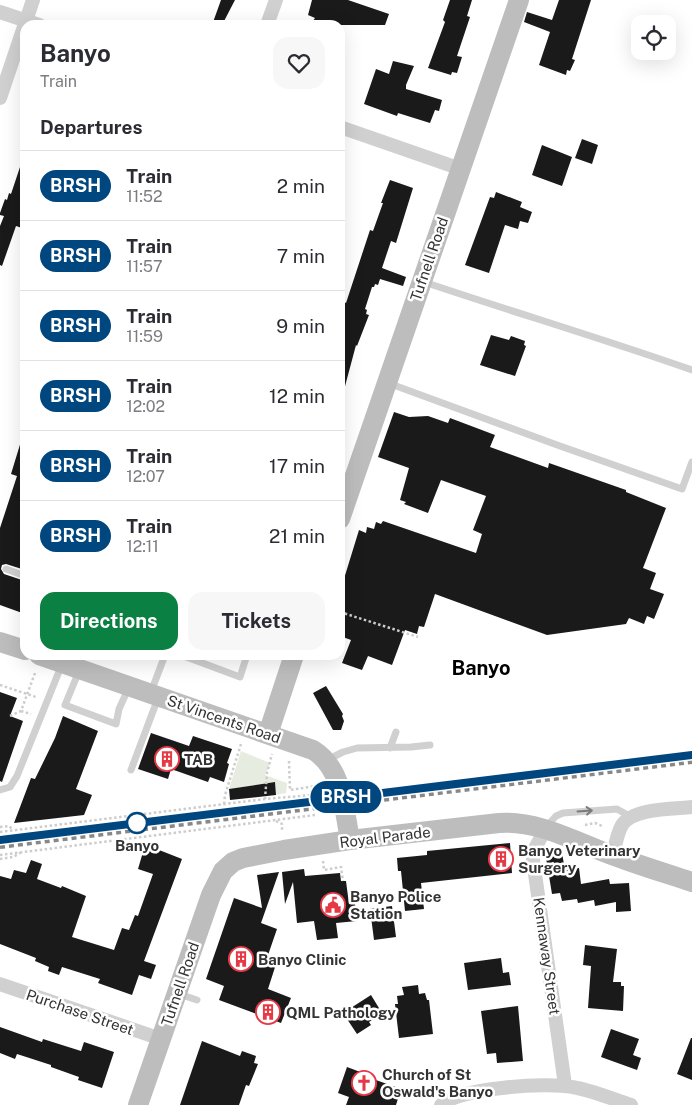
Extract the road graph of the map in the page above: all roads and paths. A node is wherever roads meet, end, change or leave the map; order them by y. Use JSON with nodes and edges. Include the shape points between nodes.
{"nodes":[{"id":1,"x":33,"y":0,"type":"edge"},
{"id":2,"x":276,"y":0,"type":"edge"},
{"id":3,"x":519,"y":0,"type":"edge"},
{"id":4,"x":0,"y":12,"type":"edge"},
{"id":5,"x":24,"y":20,"type":"edge"},
{"id":6,"x":33,"y":20,"type":"edge"},
{"id":7,"x":269,"y":20,"type":"edge"},
{"id":8,"x":20,"y":53,"type":"edge"},
{"id":9,"x":0,"y":98,"type":"edge"},
{"id":10,"x":345,"y":130,"type":"edge"},
{"id":11,"x":461,"y":169,"type":"junction"},
{"id":12,"x":422,"y":282,"type":"junction"},
{"id":13,"x":692,"y":370,"type":"edge"},
{"id":14,"x":387,"y":382,"type":"junction"},
{"id":15,"x":692,"y":462,"type":"edge"},
{"id":16,"x":345,"y":504,"type":"edge"},
{"id":17,"x":6,"y":569,"type":"dead end"},
{"id":18,"x":20,"y":574,"type":"edge"},
{"id":19,"x":345,"y":614,"type":"edge"},
{"id":20,"x":418,"y":637,"type":"dead end"},
{"id":21,"x":0,"y":642,"type":"edge"},
{"id":22,"x":20,"y":648,"type":"edge"},
{"id":23,"x":164,"y":660,"type":"edge"},
{"id":24,"x":194,"y":660,"type":"edge"},
{"id":25,"x":245,"y":660,"type":"edge"},
{"id":26,"x":292,"y":660,"type":"edge"},
{"id":27,"x":53,"y":663,"type":"edge"},
{"id":28,"x":0,"y":685,"type":"edge"},
{"id":29,"x":129,"y":687,"type":"junction"},
{"id":30,"x":27,"y":694,"type":"junction"},
{"id":31,"x":154,"y":696,"type":"junction"},
{"id":32,"x":40,"y":699,"type":"dead end"},
{"id":33,"x":10,"y":716,"type":"dead end"},
{"id":34,"x":396,"y":732,"type":"dead end"},
{"id":35,"x":268,"y":734,"type":"junction"},
{"id":36,"x":241,"y":744,"type":"dead end"},
{"id":37,"x":430,"y":745,"type":"dead end"},
{"id":38,"x":390,"y":748,"type":"junction"},
{"id":39,"x":272,"y":754,"type":"dead end"},
{"id":40,"x":289,"y":759,"type":"dead end"},
{"id":41,"x":326,"y":761,"type":"junction"},
{"id":42,"x":131,"y":770,"type":"dead end"},
{"id":43,"x":0,"y":790,"type":"edge"},
{"id":44,"x":318,"y":791,"type":"dead end"},
{"id":45,"x":314,"y":794,"type":"dead end"},
{"id":46,"x":265,"y":799,"type":"junction"},
{"id":47,"x":224,"y":804,"type":"junction"},
{"id":48,"x":692,"y":807,"type":"edge"},
{"id":49,"x":315,"y":815,"type":"dead end"},
{"id":50,"x":631,"y":817,"type":"junction"},
{"id":51,"x":276,"y":821,"type":"junction"},
{"id":52,"x":0,"y":827,"type":"edge"},
{"id":53,"x":12,"y":830,"type":"junction"},
{"id":54,"x":545,"y":830,"type":"junction"},
{"id":55,"x":282,"y":831,"type":"dead end"},
{"id":56,"x":0,"y":832,"type":"edge"},
{"id":57,"x":350,"y":840,"type":"junction"},
{"id":58,"x":613,"y":855,"type":"junction"},
{"id":59,"x":0,"y":857,"type":"edge"},
{"id":60,"x":323,"y":861,"type":"dead end"},
{"id":61,"x":228,"y":866,"type":"joint"},
{"id":62,"x":343,"y":881,"type":"dead end"},
{"id":63,"x":692,"y":882,"type":"edge"},
{"id":64,"x":0,"y":984,"type":"edge"},
{"id":65,"x":177,"y":994,"type":"junction"},
{"id":66,"x":197,"y":1000,"type":"dead end"},
{"id":67,"x":161,"y":1039,"type":"junction"},
{"id":68,"x":564,"y":1086,"type":"junction"},
{"id":69,"x":442,"y":1104,"type":"edge"},
{"id":70,"x":138,"y":1105,"type":"edge"},
{"id":71,"x":631,"y":1105,"type":"edge"}],
"edges":[{"from":1,"to":6,"type":"street"},
{"from":2,"to":7,"type":"street"},
{"from":3,"to":11,"type":"street","name":"Tufnell Road"},
{"from":4,"to":5,"type":"street"},
{"from":8,"to":9,"type":"street"},
{"from":10,"to":11,"type":"street"},
{"from":11,"to":12,"type":"street","name":"Tufnell Road"},
{"from":12,"to":13,"type":"lane"},
{"from":12,"to":14,"type":"street","name":"Tufnell Road"},
{"from":14,"to":15,"type":"lane","via":[[682,489]]},
{"from":14,"to":16,"type":"street","name":"Tufnell Road"},
{"from":17,"to":18,"type":"lane"},
{"from":19,"to":20,"type":"path"},
{"from":21,"to":22,"type":"street"},
{"from":23,"to":31,"type":"lane"},
{"from":24,"to":25,"type":"lane","via":[[240,678]]},
{"from":26,"to":35,"type":"street"},
{"from":27,"to":29,"type":"street","name":"St Vincents Road"},
{"from":27,"to":29,"type":"lane","via":[[64,705],[116,724]]},
{"from":27,"to":30,"type":"path"},
{"from":27,"to":43,"type":"lane","via":[[17,776],[10,787]]},
{"from":28,"to":30,"type":"path"},
{"from":29,"to":31,"type":"street","name":"St Vincents Road"},
{"from":30,"to":32,"type":"path"},
{"from":30,"to":33,"type":"path","via":[[21,711]]},
{"from":31,"to":35,"type":"street","name":"St Vincents Road"},
{"from":31,"to":42,"type":"lane"},
{"from":34,"to":38,"type":"lane"},
{"from":35,"to":41,"type":"street","name":"St Vincents Road","via":[[313,750]]},
{"from":36,"to":47,"type":"path"},
{"from":37,"to":38,"type":"lane"},
{"from":38,"to":41,"type":"lane","via":[[352,749]]},
{"from":39,"to":46,"type":"path"},
{"from":40,"to":44,"type":"path","via":[[290,790],[316,786]]},
{"from":41,"to":57,"type":"street","name":"St Vincents Road","via":[[337,778]]},
{"from":45,"to":46,"type":"path"},
{"from":46,"to":47,"type":"path"},
{"from":47,"to":53,"type":"path"},
{"from":48,"to":50,"type":"street"},
{"from":49,"to":51,"type":"path"},
{"from":54,"to":50,"type":"lane","one_way":true,"via":[[556,816],[563,813],[617,809]]},
{"from":50,"to":58,"type":"street","via":[[622,826]]},
{"from":51,"to":55,"type":"path","via":[[282,824]]},
{"from":51,"to":59,"type":"path"},
{"from":52,"to":53,"type":"path","via":[[9,826]]},
{"from":53,"to":56,"type":"path"},
{"from":54,"to":57,"type":"street","name":"Royal Parade","via":[[506,822]]},
{"from":54,"to":58,"type":"street","name":"Royal Parade"},
{"from":54,"to":68,"type":"street","name":"Kennaway Street","via":[[534,850],[533,860]]},
{"from":57,"to":61,"type":"street","name":"Royal Parade","via":[[238,859]]},
{"from":58,"to":63,"type":"street"},
{"from":60,"to":62,"type":"path","via":[[324,870],[341,867]]},
{"from":61,"to":65,"type":"street","name":"Tufnell Road","via":[[211,895]]},
{"from":64,"to":67,"type":"street","name":"Purchase Street"},
{"from":65,"to":66,"type":"lane"},
{"from":65,"to":67,"type":"street","name":"Tufnell Road"},
{"from":67,"to":70,"type":"street","name":"Tufnell Road"},
{"from":68,"to":69,"type":"street","via":[[528,1086],[468,1093]]},
{"from":68,"to":71,"type":"street"}]}
